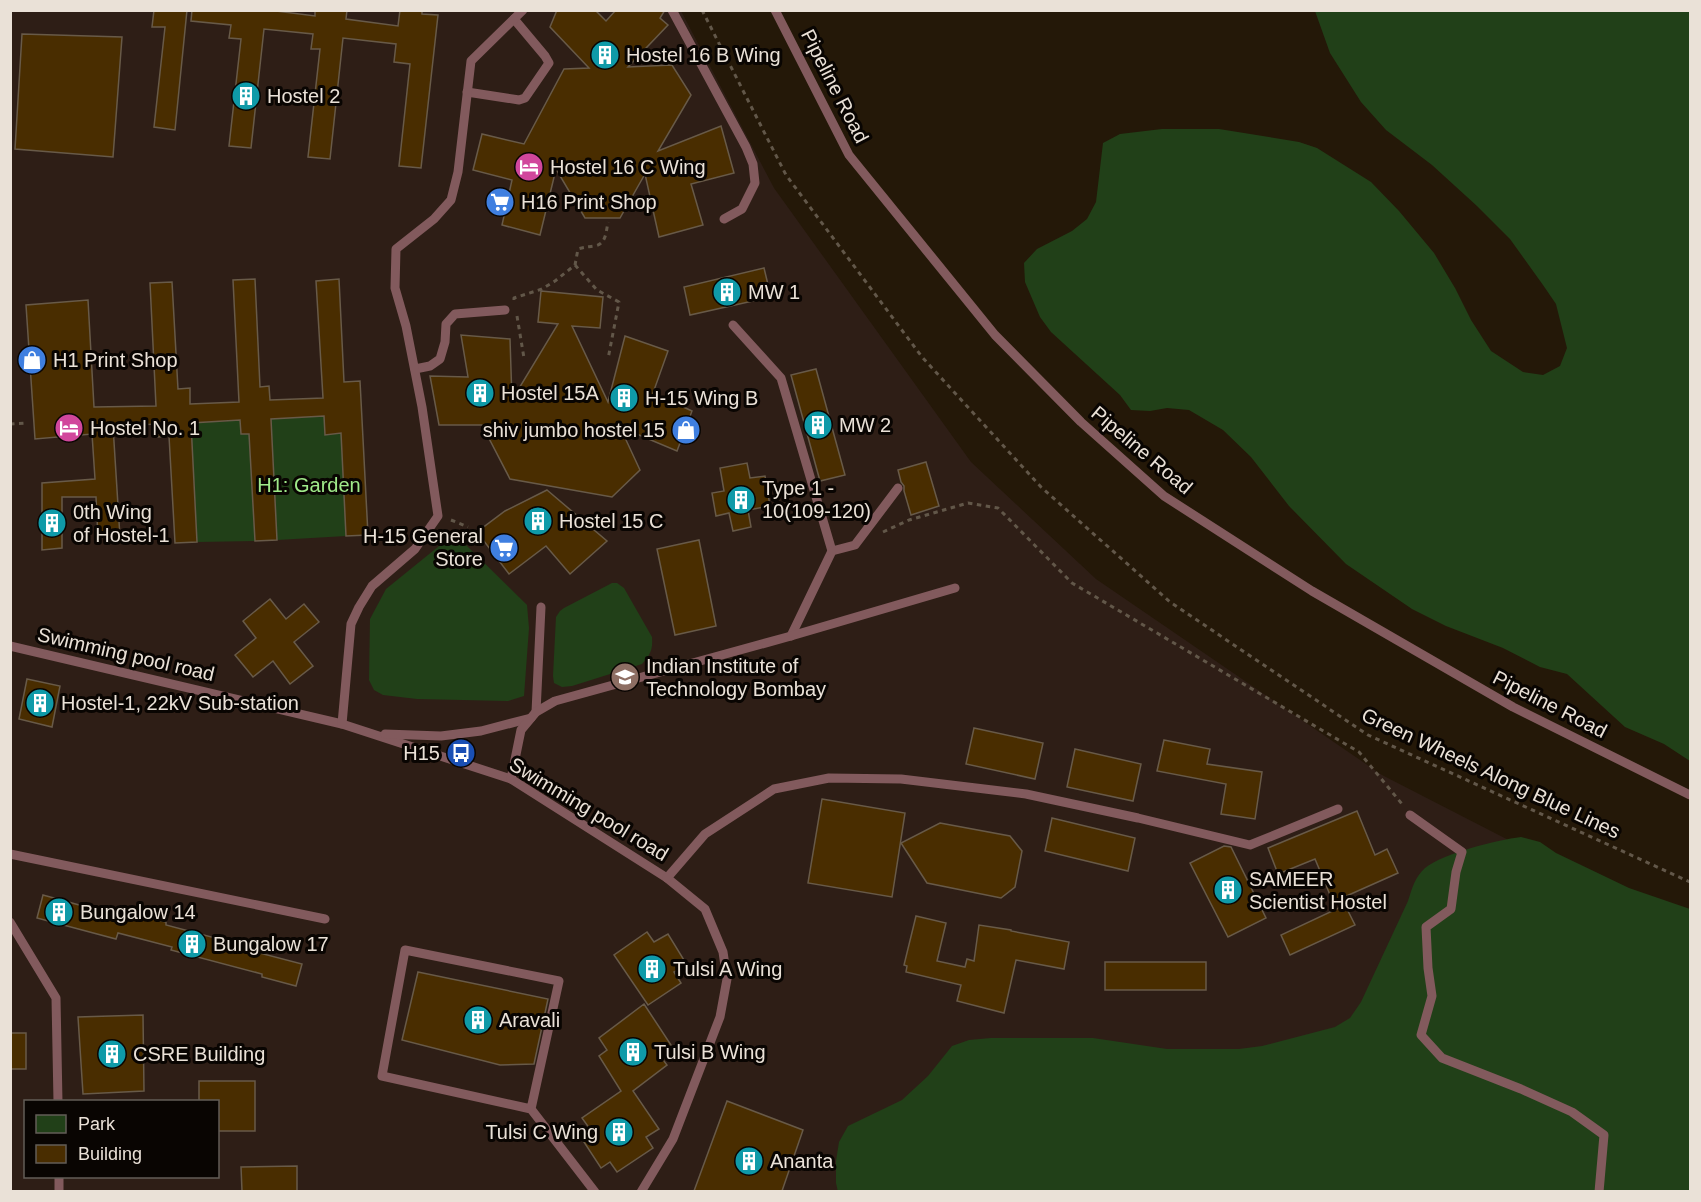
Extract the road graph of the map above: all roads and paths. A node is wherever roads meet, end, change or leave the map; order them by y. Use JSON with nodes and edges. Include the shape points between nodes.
{"nodes":[{"id":1,"x":522,"y":10,"type":"edge"},
{"id":2,"x":672,"y":10,"type":"edge"},
{"id":3,"x":702,"y":10,"type":"edge"},
{"id":4,"x":775,"y":10,"type":"edge"},
{"id":5,"x":514,"y":19,"type":"junction"},
{"id":6,"x":467,"y":92,"type":"junction"},
{"id":7,"x":724,"y":219,"type":"dead end"},
{"id":8,"x":608,"y":222,"type":"dead end"},
{"id":9,"x":575,"y":265,"type":"junction"},
{"id":10,"x":505,"y":310,"type":"dead end"},
{"id":11,"x":733,"y":326,"type":"dead end"},
{"id":12,"x":524,"y":358,"type":"dead end"},
{"id":13,"x":608,"y":359,"type":"dead end"},
{"id":14,"x":415,"y":369,"type":"junction"},
{"id":15,"x":26,"y":423,"type":"dead end"},
{"id":16,"x":10,"y":424,"type":"edge"},
{"id":17,"x":898,"y":488,"type":"dead end"},
{"id":18,"x":438,"y":516,"type":"junction"},
{"id":19,"x":468,"y":527,"type":"dead end"},
{"id":20,"x":855,"y":545,"type":"junction"},
{"id":21,"x":832,"y":551,"type":"junction"},
{"id":22,"x":955,"y":588,"type":"dead end"},
{"id":23,"x":541,"y":607,"type":"dead end"},
{"id":24,"x":791,"y":636,"type":"junction"},
{"id":25,"x":10,"y":646,"type":"edge"},
{"id":26,"x":533,"y":715,"type":"junction"},
{"id":27,"x":342,"y":724,"type":"junction"},
{"id":28,"x":374,"y":733,"type":"junction"},
{"id":29,"x":511,"y":779,"type":"junction"},
{"id":30,"x":1690,"y":795,"type":"edge"},
{"id":31,"x":1338,"y":809,"type":"dead end"},
{"id":32,"x":1410,"y":815,"type":"joint"},
{"id":33,"x":10,"y":854,"type":"edge"},
{"id":34,"x":667,"y":878,"type":"junction"},
{"id":35,"x":1690,"y":882,"type":"edge"},
{"id":36,"x":325,"y":919,"type":"dead end"},
{"id":37,"x":10,"y":922,"type":"edge"},
{"id":38,"x":13,"y":931,"type":"edge"},
{"id":39,"x":58,"y":1100,"type":"edge"},
{"id":40,"x":531,"y":1109,"type":"junction"},
{"id":41,"x":595,"y":1191,"type":"edge"},
{"id":42,"x":641,"y":1191,"type":"edge"},
{"id":43,"x":1599,"y":1191,"type":"edge"}],
"edges":[{"from":1,"to":5,"type":"lane"},
{"from":2,"to":7,"type":"lane","via":[[753,165],[756,183],[742,209]]},
{"from":3,"to":35,"type":"path","name":"Green Wheels Along Blue Lines","via":[[786,175],[922,357],[1041,487],[1170,602],[1368,735]]},
{"from":4,"to":30,"type":"lane","name":"Pipeline Road","via":[[849,155],[995,334],[1081,422],[1164,496],[1312,591],[1513,707]]},
{"from":5,"to":6,"type":"lane","via":[[471,61]]},
{"from":5,"to":6,"type":"lane","via":[[549,63],[525,98]]},
{"from":6,"to":14,"type":"lane","via":[[451,200],[396,249],[395,288]]},
{"from":8,"to":9,"type":"path","via":[[604,241],[598,246],[578,249]]},
{"from":9,"to":12,"type":"path","via":[[542,289],[514,298]]},
{"from":9,"to":13,"type":"path","via":[[597,290],[619,302]]},
{"from":10,"to":14,"type":"lane","via":[[454,314],[446,324],[440,359]]},
{"from":11,"to":21,"type":"lane","via":[[781,378]]},
{"from":14,"to":18,"type":"lane"},
{"from":15,"to":16,"type":"path"},
{"from":17,"to":20,"type":"lane"},
{"from":18,"to":19,"type":"path"},
{"from":18,"to":27,"type":"lane","via":[[415,549],[372,586],[358,607],[351,624]]},
{"from":20,"to":21,"type":"lane"},
{"from":20,"to":32,"type":"path","via":[[909,520],[968,503],[998,508],[1072,583],[1359,752]]},
{"from":21,"to":24,"type":"lane"},
{"from":22,"to":24,"type":"lane"},
{"from":23,"to":26,"type":"lane"},
{"from":24,"to":26,"type":"lane","via":[[555,701]]},
{"from":25,"to":27,"type":"lane","name":"Swimming pool road"},
{"from":26,"to":28,"type":"lane","via":[[481,731],[441,736]]},
{"from":26,"to":29,"type":"lane","via":[[521,730]]},
{"from":27,"to":28,"type":"lane","name":"Swimming pool road"},
{"from":28,"to":29,"type":"lane","name":"Swimming pool road"},
{"from":29,"to":34,"type":"lane","name":"Swimming pool road"},
{"from":31,"to":34,"type":"lane","via":[[1250,845],[1026,794],[901,779],[829,778],[774,789],[705,834]]},
{"from":32,"to":43,"type":"lane","via":[[1462,852],[1451,909],[1426,927],[1432,996],[1421,1035],[1443,1058],[1572,1112],[1604,1135]]},
{"from":33,"to":36,"type":"lane"},
{"from":34,"to":42,"type":"lane","name":"Swimming pool road","via":[[705,909],[723,952],[727,979],[720,1017],[674,1139]]},
{"from":37,"to":38,"type":"lane"},
{"from":38,"to":39,"type":"lane","via":[[56,998]]},
{"from":40,"to":40,"type":"lane","via":[[382,1076],[405,950],[559,981]]},
{"from":40,"to":41,"type":"lane"}]}
